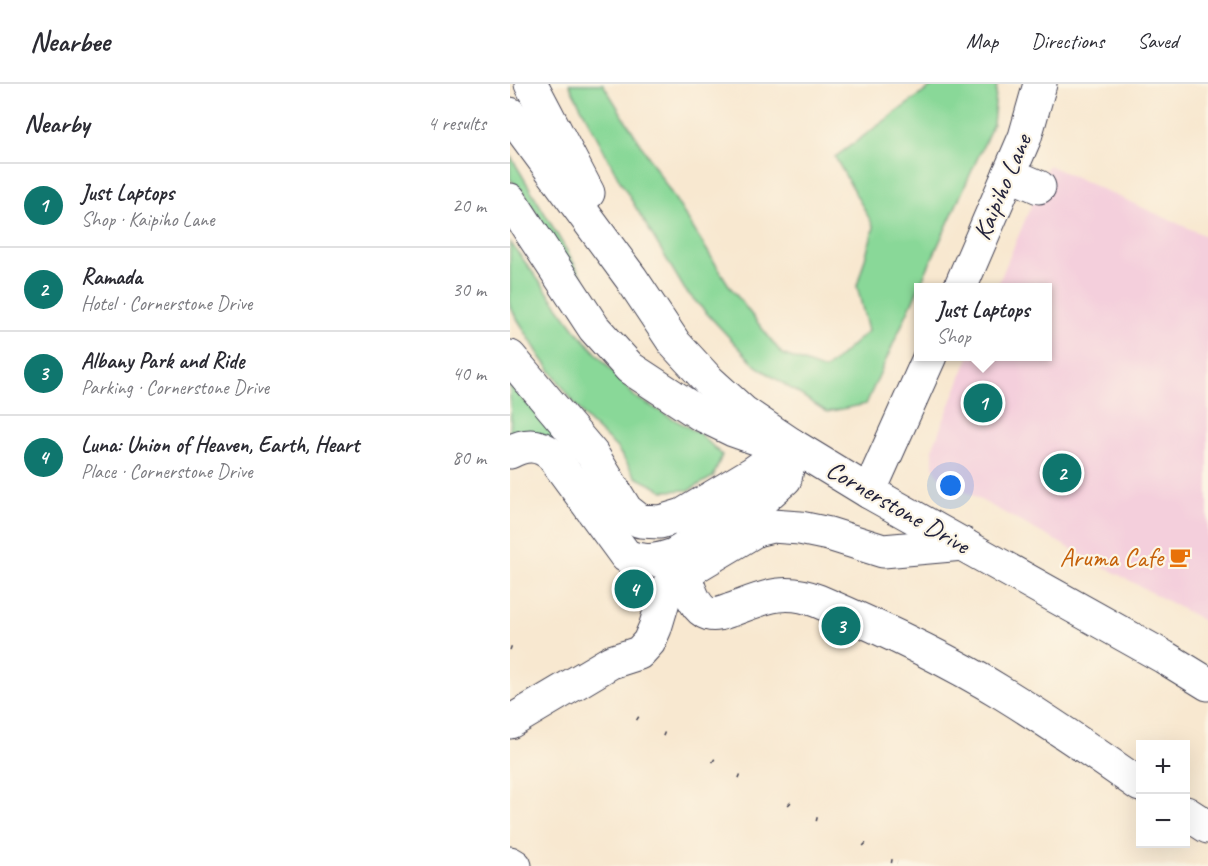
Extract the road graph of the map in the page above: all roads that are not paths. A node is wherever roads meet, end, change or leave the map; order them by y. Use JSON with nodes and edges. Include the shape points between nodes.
{"nodes":[{"id":1,"x":531,"y":84,"type":"edge"},
{"id":2,"x":1040,"y":84,"type":"edge"},
{"id":3,"x":510,"y":114,"type":"edge"},
{"id":4,"x":1009,"y":174,"type":"junction"},
{"id":5,"x":1039,"y":187,"type":"dead end"},
{"id":6,"x":510,"y":200,"type":"edge"},
{"id":7,"x":631,"y":278,"type":"junction"},
{"id":8,"x":962,"y":283,"type":"edge"},
{"id":9,"x":510,"y":357,"type":"edge"},
{"id":10,"x":928,"y":361,"type":"edge"},
{"id":11,"x":792,"y":446,"type":"junction"},
{"id":12,"x":510,"y":452,"type":"edge"},
{"id":13,"x":869,"y":492,"type":"junction"},
{"id":14,"x":963,"y":544,"type":"junction"},
{"id":15,"x":684,"y":573,"type":"junction"},
{"id":16,"x":1208,"y":684,"type":"edge"},
{"id":17,"x":510,"y":722,"type":"edge"},
{"id":18,"x":1136,"y":782,"type":"edge"},
{"id":19,"x":1190,"y":816,"type":"edge"},
{"id":20,"x":1208,"y":827,"type":"edge"},
{"id":21,"x":510,"y":863,"type":"edge"},
{"id":22,"x":515,"y":866,"type":"edge"}],
"edges":[{"from":1,"to":7,"type":"street","name":"Cornerstone Drive"},
{"from":2,"to":4,"type":"street","name":"Kaipiho Lane","via":[[1027,131]]},
{"from":3,"to":7,"type":"street","name":"Cornerstone Drive"},
{"from":4,"to":5,"type":"street"},
{"from":4,"to":8,"type":"street","name":"Kaipiho Lane"},
{"from":6,"to":11,"type":"street","via":[[594,328],[630,368],[700,414],[733,430]]},
{"from":7,"to":11,"type":"street","name":"Cornerstone Drive","via":[[675,344],[709,381],[743,412]]},
{"from":9,"to":11,"type":"street","via":[[592,454],[626,510],[640,521],[660,522],[683,515]]},
{"from":10,"to":13,"type":"street"},
{"from":11,"to":12,"type":"street","via":[[785,479],[758,503],[674,555],[644,561],[627,556],[545,449],[527,445]]},
{"from":11,"to":13,"type":"street","name":"Cornerstone Drive"},
{"from":13,"to":14,"type":"street","name":"Cornerstone Drive"},
{"from":14,"to":15,"type":"street","via":[[883,550],[829,534],[772,526],[756,530]]},
{"from":14,"to":16,"type":"street","name":"Cornerstone Drive"},
{"from":15,"to":17,"type":"street","via":[[667,588],[649,642],[639,652],[611,662]]},
{"from":15,"to":18,"type":"street","via":[[692,596],[709,614],[785,593],[804,595],[844,612],[1002,693]]},
{"from":19,"to":20,"type":"street"},
{"from":21,"to":22,"type":"street"}]}
